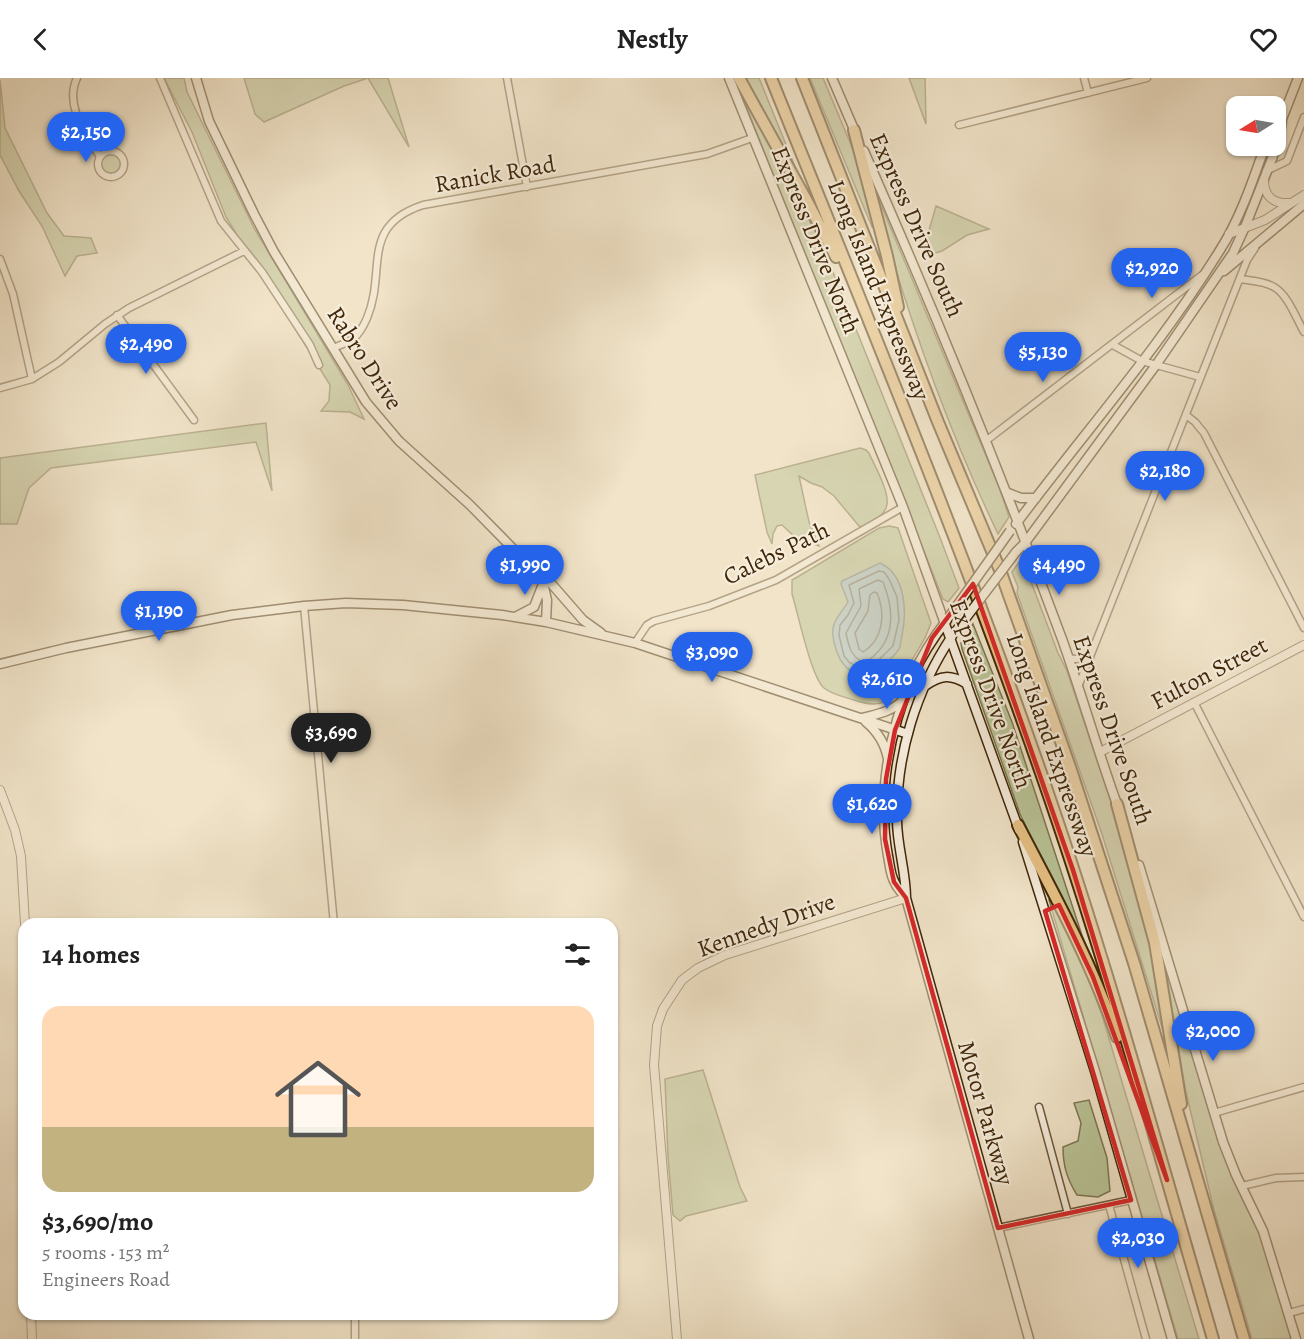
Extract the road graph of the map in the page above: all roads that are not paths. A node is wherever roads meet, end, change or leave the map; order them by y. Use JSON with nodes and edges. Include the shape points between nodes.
{"nodes":[{"id":1,"x":77,"y":78,"type":"edge"},
{"id":2,"x":160,"y":78,"type":"edge"},
{"id":3,"x":196,"y":78,"type":"edge"},
{"id":4,"x":507,"y":78,"type":"edge"},
{"id":5,"x":729,"y":78,"type":"edge"},
{"id":6,"x":739,"y":78,"type":"edge"},
{"id":7,"x":771,"y":78,"type":"edge"},
{"id":8,"x":802,"y":78,"type":"edge"},
{"id":9,"x":832,"y":78,"type":"edge"},
{"id":10,"x":1084,"y":78,"type":"edge"},
{"id":11,"x":1147,"y":78,"type":"edge"},
{"id":12,"x":1297,"y":79,"type":"edge"},
{"id":13,"x":1088,"y":93,"type":"junction"},
{"id":14,"x":1286,"y":108,"type":"edge"},
{"id":15,"x":1304,"y":117,"type":"edge"},
{"id":16,"x":959,"y":125,"type":"dead end"},
{"id":17,"x":854,"y":130,"type":"junction"},
{"id":18,"x":752,"y":138,"type":"junction"},
{"id":19,"x":1261,"y":156,"type":"edge"},
{"id":20,"x":1272,"y":156,"type":"edge"},
{"id":21,"x":100,"y":157,"type":"junction"},
{"id":22,"x":1265,"y":173,"type":"junction"},
{"id":23,"x":527,"y":187,"type":"junction"},
{"id":24,"x":1304,"y":195,"type":"edge"},
{"id":25,"x":1292,"y":203,"type":"junction"},
{"id":26,"x":1304,"y":204,"type":"edge"},
{"id":27,"x":1245,"y":227,"type":"junction"},
{"id":28,"x":1229,"y":234,"type":"junction"},
{"id":29,"x":1261,"y":239,"type":"junction"},
{"id":30,"x":244,"y":251,"type":"junction"},
{"id":31,"x":0,"y":259,"type":"edge"},
{"id":32,"x":1205,"y":273,"type":"junction"},
{"id":33,"x":1217,"y":277,"type":"junction"},
{"id":34,"x":1240,"y":279,"type":"junction"},
{"id":35,"x":117,"y":315,"type":"junction"},
{"id":36,"x":901,"y":328,"type":"junction"},
{"id":37,"x":1304,"y":332,"type":"edge"},
{"id":38,"x":1113,"y":345,"type":"junction"},
{"id":39,"x":333,"y":348,"type":"junction"},
{"id":40,"x":1142,"y":361,"type":"junction"},
{"id":41,"x":320,"y":364,"type":"dead end"},
{"id":42,"x":1156,"y":365,"type":"junction"},
{"id":43,"x":891,"y":376,"type":"junction"},
{"id":44,"x":1200,"y":377,"type":"junction"},
{"id":45,"x":32,"y":379,"type":"junction"},
{"id":46,"x":0,"y":388,"type":"edge"},
{"id":47,"x":1186,"y":415,"type":"junction"},
{"id":48,"x":194,"y":420,"type":"dead end"},
{"id":49,"x":987,"y":440,"type":"junction"},
{"id":50,"x":1008,"y":493,"type":"junction"},
{"id":51,"x":1036,"y":498,"type":"junction"},
{"id":52,"x":903,"y":507,"type":"junction"},
{"id":53,"x":1017,"y":521,"type":"junction"},
{"id":54,"x":1025,"y":543,"type":"junction"},
{"id":55,"x":530,"y":566,"type":"junction"},
{"id":56,"x":543,"y":584,"type":"junction"},
{"id":57,"x":304,"y":606,"type":"junction"},
{"id":58,"x":516,"y":617,"type":"junction"},
{"id":59,"x":947,"y":619,"type":"junction"},
{"id":60,"x":546,"y":622,"type":"junction"},
{"id":61,"x":1304,"y":628,"type":"edge"},
{"id":62,"x":603,"y":635,"type":"junction"},
{"id":63,"x":954,"y":635,"type":"junction"},
{"id":64,"x":634,"y":643,"type":"junction"},
{"id":65,"x":1304,"y":645,"type":"edge"},
{"id":66,"x":1068,"y":658,"type":"junction"},
{"id":67,"x":1090,"y":658,"type":"junction"},
{"id":68,"x":0,"y":664,"type":"edge"},
{"id":69,"x":968,"y":685,"type":"junction"},
{"id":70,"x":924,"y":686,"type":"junction"},
{"id":71,"x":1078,"y":687,"type":"junction"},
{"id":72,"x":904,"y":699,"type":"junction"},
{"id":73,"x":1194,"y":702,"type":"junction"},
{"id":74,"x":861,"y":718,"type":"junction"},
{"id":75,"x":895,"y":730,"type":"junction"},
{"id":76,"x":908,"y":734,"type":"junction"},
{"id":77,"x":1100,"y":752,"type":"junction"},
{"id":78,"x":889,"y":761,"type":"junction"},
{"id":79,"x":0,"y":790,"type":"edge"},
{"id":80,"x":1117,"y":804,"type":"junction"},
{"id":81,"x":1018,"y":825,"type":"junction"},
{"id":82,"x":906,"y":898,"type":"junction"},
{"id":83,"x":25,"y":918,"type":"edge"},
{"id":84,"x":333,"y":918,"type":"edge"},
{"id":85,"x":1304,"y":918,"type":"edge"},
{"id":86,"x":1304,"y":1087,"type":"edge"},
{"id":87,"x":1039,"y":1107,"type":"dead end"},
{"id":88,"x":1214,"y":1113,"type":"junction"},
{"id":89,"x":1304,"y":1177,"type":"edge"},
{"id":90,"x":1167,"y":1180,"type":"junction"},
{"id":91,"x":1242,"y":1186,"type":"junction"},
{"id":92,"x":1131,"y":1200,"type":"junction"},
{"id":93,"x":1108,"y":1205,"type":"junction"},
{"id":94,"x":1068,"y":1214,"type":"junction"},
{"id":95,"x":998,"y":1228,"type":"junction"},
{"id":96,"x":1213,"y":1232,"type":"junction"},
{"id":97,"x":1304,"y":1309,"type":"edge"},
{"id":98,"x":1288,"y":1313,"type":"junction"},
{"id":99,"x":31,"y":1320,"type":"edge"},
{"id":100,"x":355,"y":1320,"type":"edge"},
{"id":101,"x":32,"y":1339,"type":"edge"},
{"id":102,"x":355,"y":1339,"type":"edge"},
{"id":103,"x":677,"y":1339,"type":"edge"},
{"id":104,"x":1029,"y":1339,"type":"edge"},
{"id":105,"x":1146,"y":1339,"type":"edge"},
{"id":106,"x":1172,"y":1339,"type":"edge"},
{"id":107,"x":1213,"y":1339,"type":"edge"},
{"id":108,"x":1244,"y":1339,"type":"edge"},
{"id":109,"x":1296,"y":1339,"type":"edge"}],
"edges":[{"from":1,"to":21,"type":"street","via":[[72,94],[74,110]]},
{"from":2,"to":30,"type":"street","via":[[221,221]]},
{"from":3,"to":39,"type":"main road","name":"Rabro Drive","via":[[209,120],[254,214]]},
{"from":4,"to":23,"type":"street"},
{"from":5,"to":18,"type":"main road","name":"Express Drive North"},
{"from":6,"to":43,"type":"highway","via":[[828,241]]},
{"from":7,"to":43,"type":"highway","name":"Long Island Expressway"},
{"from":8,"to":36,"type":"highway","name":"Long Island Expressway"},
{"from":9,"to":17,"type":"main road","name":"Express Drive South"},
{"from":10,"to":13,"type":"street"},
{"from":11,"to":13,"type":"street"},
{"from":12,"to":14,"type":"main road","name":"Motor Parkway"},
{"from":13,"to":16,"type":"street"},
{"from":15,"to":22,"type":"street","via":[[1287,161]]},
{"from":17,"to":36,"type":"highway","via":[[887,256]]},
{"from":17,"to":49,"type":"main road","name":"Express Drive South"},
{"from":18,"to":23,"type":"street","name":"Ranick Road","via":[[707,154]]},
{"from":18,"to":52,"type":"main road","name":"Express Drive North"},
{"from":19,"to":28,"type":"main road","name":"Motor Parkway"},
{"from":20,"to":22,"type":"main road","name":"Motor Parkway"},
{"from":21,"to":21,"type":"street","via":[[99,170],[105,176],[114,177],[123,169],[118,154],[107,152]]},
{"from":22,"to":25,"type":"street","via":[[1264,186],[1269,198],[1280,204]]},
{"from":22,"to":27,"type":"main road","name":"Motor Parkway"},
{"from":23,"to":39,"type":"street","name":"Ranick Road","via":[[423,205],[395,218],[381,241],[372,308],[365,324],[356,337]]},
{"from":24,"to":25,"type":"street"},
{"from":25,"to":27,"type":"street"},
{"from":26,"to":29,"type":"main road"},
{"from":27,"to":28,"type":"street"},
{"from":27,"to":33,"type":"main road","name":"Motor Parkway"},
{"from":28,"to":32,"type":"main road","name":"Motor Parkway"},
{"from":29,"to":33,"type":"main road"},
{"from":29,"to":34,"type":"street"},
{"from":30,"to":35,"type":"street"},
{"from":30,"to":41,"type":"street","via":[[262,272]]},
{"from":31,"to":45,"type":"street","via":[[13,294]]},
{"from":32,"to":38,"type":"street"},
{"from":32,"to":40,"type":"main road","name":"Motor Parkway"},
{"from":33,"to":42,"type":"main road","name":"Motor Parkway"},
{"from":34,"to":37,"type":"street","via":[[1275,288]]},
{"from":34,"to":44,"type":"street"},
{"from":35,"to":45,"type":"street"},
{"from":35,"to":48,"type":"street"},
{"from":36,"to":96,"type":"highway","name":"Long Island Expressway","via":[[1000,570],[1071,767],[1134,963]]},
{"from":38,"to":40,"type":"street"},
{"from":38,"to":49,"type":"street"},
{"from":39,"to":55,"type":"main road","name":"Rabro Drive","via":[[383,424]]},
{"from":40,"to":42,"type":"street"},
{"from":40,"to":51,"type":"main road","name":"Motor Parkway"},
{"from":42,"to":44,"type":"street"},
{"from":42,"to":54,"type":"main road","name":"Motor Parkway"},
{"from":43,"to":90,"type":"highway","name":"Long Island Expressway","via":[[972,581],[1042,777]]},
{"from":44,"to":47,"type":"street"},
{"from":45,"to":46,"type":"street"},
{"from":47,"to":61,"type":"street","via":[[1204,434]]},
{"from":47,"to":67,"type":"street"},
{"from":49,"to":50,"type":"main road","name":"Express Drive South"},
{"from":50,"to":51,"type":"main road"},
{"from":50,"to":53,"type":"main road","name":"Express Drive South"},
{"from":51,"to":53,"type":"main road","name":"Motor Parkway"},
{"from":52,"to":59,"type":"main road","name":"Express Drive North"},
{"from":52,"to":64,"type":"street","name":"Calebs Path","via":[[776,580],[709,606],[654,621]]},
{"from":53,"to":54,"type":"main road","name":"Express Drive South"},
{"from":53,"to":59,"type":"main road","name":"Motor Parkway","bridge":true},
{"from":54,"to":63,"type":"main road","name":"Motor Parkway","bridge":true},
{"from":54,"to":66,"type":"main road","name":"Express Drive South"},
{"from":55,"to":56,"type":"main road","name":"Rabro Drive"},
{"from":55,"to":62,"type":"main road"},
{"from":56,"to":58,"type":"main road","via":[[534,607]]},
{"from":56,"to":60,"type":"main road","name":"Rabro Drive"},
{"from":57,"to":58,"type":"main road","via":[[376,603]]},
{"from":57,"to":68,"type":"main road","via":[[232,615]]},
{"from":57,"to":84,"type":"street"},
{"from":58,"to":60,"type":"main road"},
{"from":59,"to":63,"type":"main road","name":"Express Drive North"},
{"from":59,"to":72,"type":"main road","name":"Motor Parkway","via":[[924,653]]},
{"from":60,"to":62,"type":"main road"},
{"from":62,"to":64,"type":"main road"},
{"from":63,"to":69,"type":"main road","name":"Express Drive North"},
{"from":63,"to":70,"type":"main road","name":"Motor Parkway"},
{"from":64,"to":74,"type":"main road"},
{"from":65,"to":73,"type":"street","name":"Fulton Street"},
{"from":66,"to":67,"type":"street"},
{"from":66,"to":71,"type":"main road","name":"Express Drive South"},
{"from":67,"to":71,"type":"street"},
{"from":69,"to":70,"type":"main road","via":[[950,676]]},
{"from":69,"to":81,"type":"main road","name":"Express Drive North"},
{"from":70,"to":76,"type":"main road","name":"Motor Parkway"},
{"from":71,"to":77,"type":"main road","name":"Express Drive South"},
{"from":72,"to":74,"type":"main road","via":[[884,713]]},
{"from":72,"to":75,"type":"main road","name":"Motor Parkway"},
{"from":73,"to":77,"type":"street","name":"Fulton Street"},
{"from":73,"to":85,"type":"street"},
{"from":74,"to":75,"type":"main road"},
{"from":74,"to":78,"type":"main road","via":[[879,736]]},
{"from":75,"to":76,"type":"main road"},
{"from":75,"to":78,"type":"main road","name":"Motor Parkway"},
{"from":76,"to":82,"type":"main road","name":"Motor Parkway","via":[[897,821]]},
{"from":77,"to":80,"type":"main road","name":"Express Drive South"},
{"from":78,"to":82,"type":"main road","name":"Motor Parkway","via":[[885,839],[894,882]]},
{"from":79,"to":83,"type":"street","via":[[21,856]]},
{"from":80,"to":88,"type":"main road","name":"Express Drive South","via":[[1167,953]]},
{"from":80,"to":96,"type":"highway","via":[[1153,933],[1184,1116]]},
{"from":81,"to":90,"type":"highway","via":[[1093,977]]},
{"from":81,"to":92,"type":"main road","name":"Express Drive North"},
{"from":82,"to":95,"type":"main road","name":"Motor Parkway"},
{"from":82,"to":103,"type":"street","name":"Kennedy Drive","via":[[711,960],[682,980],[663,1009],[657,1026],[654,1065]]},
{"from":86,"to":88,"type":"street"},
{"from":87,"to":94,"type":"street"},
{"from":88,"to":91,"type":"main road","name":"Express Drive South"},
{"from":89,"to":91,"type":"street","via":[[1276,1178]]},
{"from":90,"to":107,"type":"highway","name":"Long Island Expressway"},
{"from":91,"to":98,"type":"main road","name":"Express Drive South","via":[[1263,1231]]},
{"from":92,"to":93,"type":"street"},
{"from":92,"to":106,"type":"main road","name":"Express Drive North"},
{"from":93,"to":94,"type":"street"},
{"from":93,"to":105,"type":"street"},
{"from":94,"to":95,"type":"street"},
{"from":95,"to":104,"type":"main road","name":"Motor Parkway"},
{"from":96,"to":108,"type":"highway","name":"Long Island Expressway"},
{"from":97,"to":98,"type":"street"},
{"from":98,"to":109,"type":"main road","name":"Express Drive South"},
{"from":99,"to":101,"type":"street"},
{"from":100,"to":102,"type":"street"}]}
